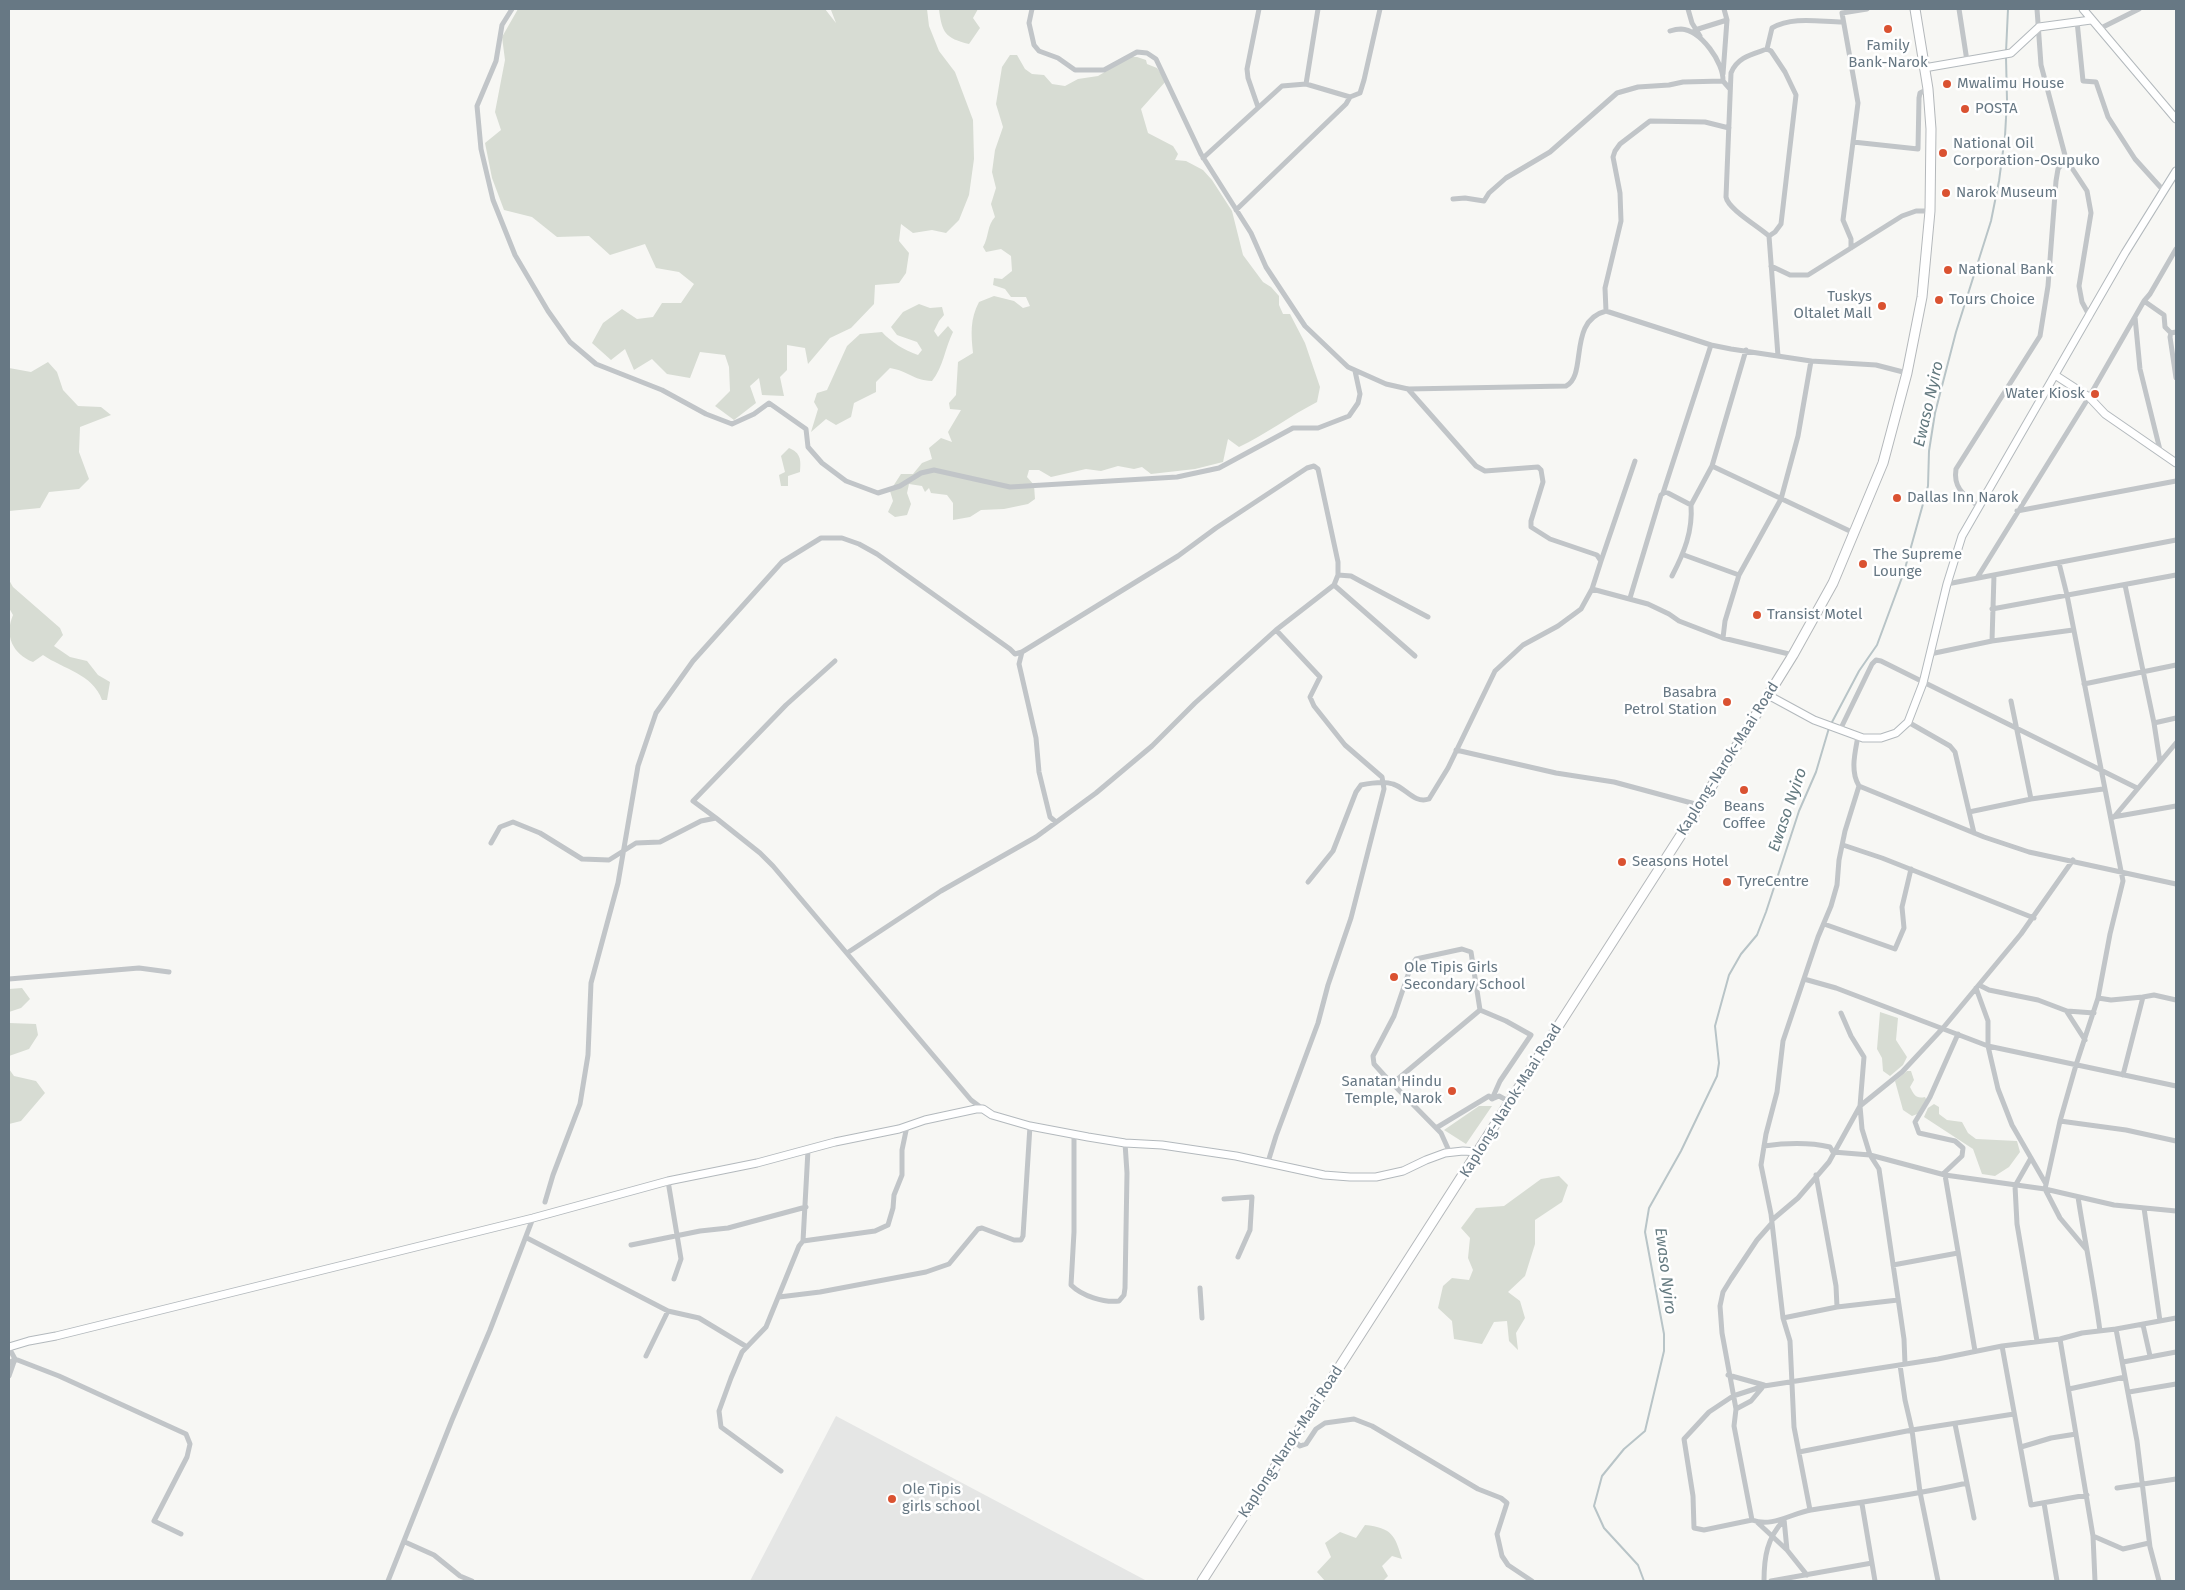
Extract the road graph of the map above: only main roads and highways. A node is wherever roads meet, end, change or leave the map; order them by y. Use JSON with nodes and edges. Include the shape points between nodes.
{"nodes":[{"id":1,"x":1916,"y":9,"type":"edge"},
{"id":2,"x":2083,"y":9,"type":"edge"},
{"id":3,"x":2091,"y":20,"type":"junction"},
{"id":4,"x":1924,"y":68,"type":"junction"},
{"id":5,"x":2176,"y":119,"type":"edge"},
{"id":6,"x":2176,"y":171,"type":"edge"},
{"id":7,"x":2055,"y":375,"type":"junction"},
{"id":8,"x":2176,"y":462,"type":"edge"},
{"id":9,"x":1768,"y":695,"type":"junction"},
{"id":10,"x":1478,"y":1152,"type":"junction"},
{"id":11,"x":9,"y":1348,"type":"edge"},
{"id":12,"x":1202,"y":1581,"type":"edge"}],
"edges":[{"from":1,"to":4,"type":"highway","name":"Kaplong-Narok-Maai Road"},
{"from":2,"to":3,"type":"main road"},
{"from":3,"to":4,"type":"main road","via":[[2039,27],[2011,52]]},
{"from":3,"to":5,"type":"main road"},
{"from":4,"to":9,"type":"highway","name":"Kaplong-Narok-Maai Road","via":[[1931,129],[1930,211],[1922,297],[1907,373],[1883,463],[1833,583]]},
{"from":6,"to":7,"type":"main road"},
{"from":7,"to":8,"type":"main road"},
{"from":7,"to":9,"type":"main road","via":[[1962,536],[1923,683],[1908,722],[1888,737],[1858,736],[1814,720]]},
{"from":9,"to":10,"type":"highway","name":"Kaplong-Narok-Maai Road"},
{"from":10,"to":11,"type":"main road","via":[[1450,1152],[1403,1171],[1368,1178],[1324,1175],[1162,1144],[1125,1143],[1030,1126],[992,1115],[984,1109],[668,1181],[533,1218]]},
{"from":10,"to":12,"type":"highway","name":"Kaplong-Narok-Maai Road"}]}
